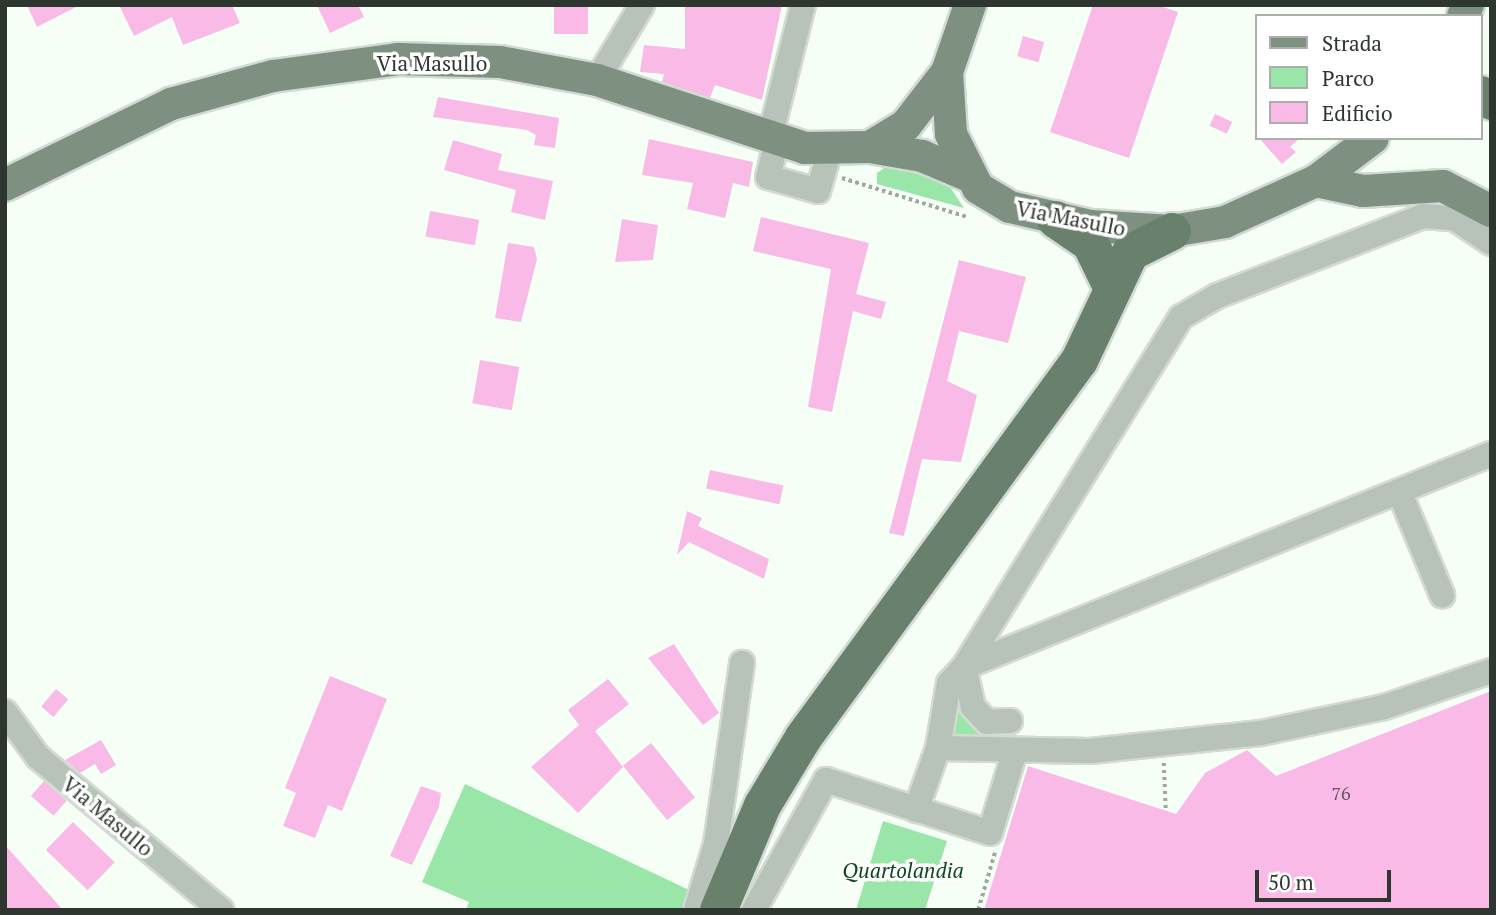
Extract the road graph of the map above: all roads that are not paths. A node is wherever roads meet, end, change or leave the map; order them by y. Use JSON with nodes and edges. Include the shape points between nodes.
{"nodes":[{"id":1,"x":642,"y":5,"type":"edge"},
{"id":2,"x":803,"y":5,"type":"edge"},
{"id":3,"x":970,"y":5,"type":"edge"},
{"id":4,"x":947,"y":72,"type":"junction"},
{"id":5,"x":597,"y":80,"type":"junction"},
{"id":6,"x":773,"y":138,"type":"junction"},
{"id":7,"x":1370,"y":140,"type":"edge"},
{"id":8,"x":870,"y":147,"type":"junction"},
{"id":9,"x":827,"y":161,"type":"junction"},
{"id":10,"x":967,"y":175,"type":"junction"},
{"id":11,"x":1316,"y":181,"type":"junction"},
{"id":12,"x":5,"y":185,"type":"edge"},
{"id":13,"x":1491,"y":211,"type":"edge"},
{"id":14,"x":1055,"y":219,"type":"junction"},
{"id":15,"x":1172,"y":231,"type":"junction"},
{"id":16,"x":1491,"y":243,"type":"edge"},
{"id":17,"x":1111,"y":284,"type":"junction"},
{"id":18,"x":1491,"y":454,"type":"edge"},
{"id":19,"x":1399,"y":491,"type":"junction"},
{"id":20,"x":1442,"y":595,"type":"dead end"},
{"id":21,"x":741,"y":663,"type":"dead end"},
{"id":22,"x":964,"y":667,"type":"junction"},
{"id":23,"x":1491,"y":671,"type":"edge"},
{"id":24,"x":5,"y":712,"type":"edge"},
{"id":25,"x":1010,"y":720,"type":"dead end"},
{"id":26,"x":938,"y":748,"type":"junction"},
{"id":27,"x":1015,"y":751,"type":"junction"},
{"id":28,"x":916,"y":810,"type":"junction"},
{"id":29,"x":221,"y":910,"type":"edge"},
{"id":30,"x":696,"y":910,"type":"edge"},
{"id":31,"x":718,"y":910,"type":"edge"},
{"id":32,"x":754,"y":910,"type":"edge"}],
"edges":[{"from":1,"to":5,"type":"street"},
{"from":2,"to":6,"type":"street"},
{"from":3,"to":4,"type":"main road","name":"Via Masullo"},
{"from":4,"to":8,"type":"main road","name":"Via Masullo","via":[[906,125]]},
{"from":4,"to":10,"type":"main road","name":"Via Masullo","via":[[949,123]]},
{"from":5,"to":6,"type":"main road","name":"Via Masullo"},
{"from":5,"to":12,"type":"main road","name":"Via Masullo","via":[[500,62],[398,58],[273,76],[171,104]]},
{"from":6,"to":9,"type":"main road","name":"Via Masullo"},
{"from":6,"to":9,"type":"street","via":[[768,177],[818,191]]},
{"from":7,"to":11,"type":"main road","name":"Via Masullo"},
{"from":8,"to":9,"type":"main road","name":"Via Masullo"},
{"from":8,"to":10,"type":"main road","name":"Via Masullo","via":[[922,156]]},
{"from":10,"to":14,"type":"main road","name":"Via Masullo","via":[[992,200]]},
{"from":11,"to":13,"type":"main road","via":[[1363,191],[1443,186]]},
{"from":11,"to":15,"type":"main road","name":"Via Masullo","via":[[1252,213]]},
{"from":14,"to":15,"type":"main road","name":"Via Masullo"},
{"from":14,"to":17,"type":"highway","via":[[1090,243]]},
{"from":15,"to":17,"type":"highway","via":[[1130,252]]},
{"from":16,"to":22,"type":"street","via":[[1439,215],[1369,235],[1181,317]]},
{"from":17,"to":31,"type":"highway","via":[[1079,360],[919,575],[782,771]]},
{"from":18,"to":19,"type":"street"},
{"from":19,"to":20,"type":"street"},
{"from":19,"to":22,"type":"street"},
{"from":21,"to":30,"type":"street","via":[[716,844]]},
{"from":22,"to":25,"type":"street","via":[[973,707],[987,722]]},
{"from":22,"to":26,"type":"street","via":[[949,683]]},
{"from":23,"to":27,"type":"street","via":[[1371,710],[1261,733],[1132,748]]},
{"from":24,"to":29,"type":"street","name":"Via Masullo","via":[[38,757]]},
{"from":26,"to":27,"type":"street"},
{"from":26,"to":28,"type":"street"},
{"from":27,"to":28,"type":"street","via":[[990,833]]},
{"from":28,"to":32,"type":"street","via":[[826,780]]}]}
